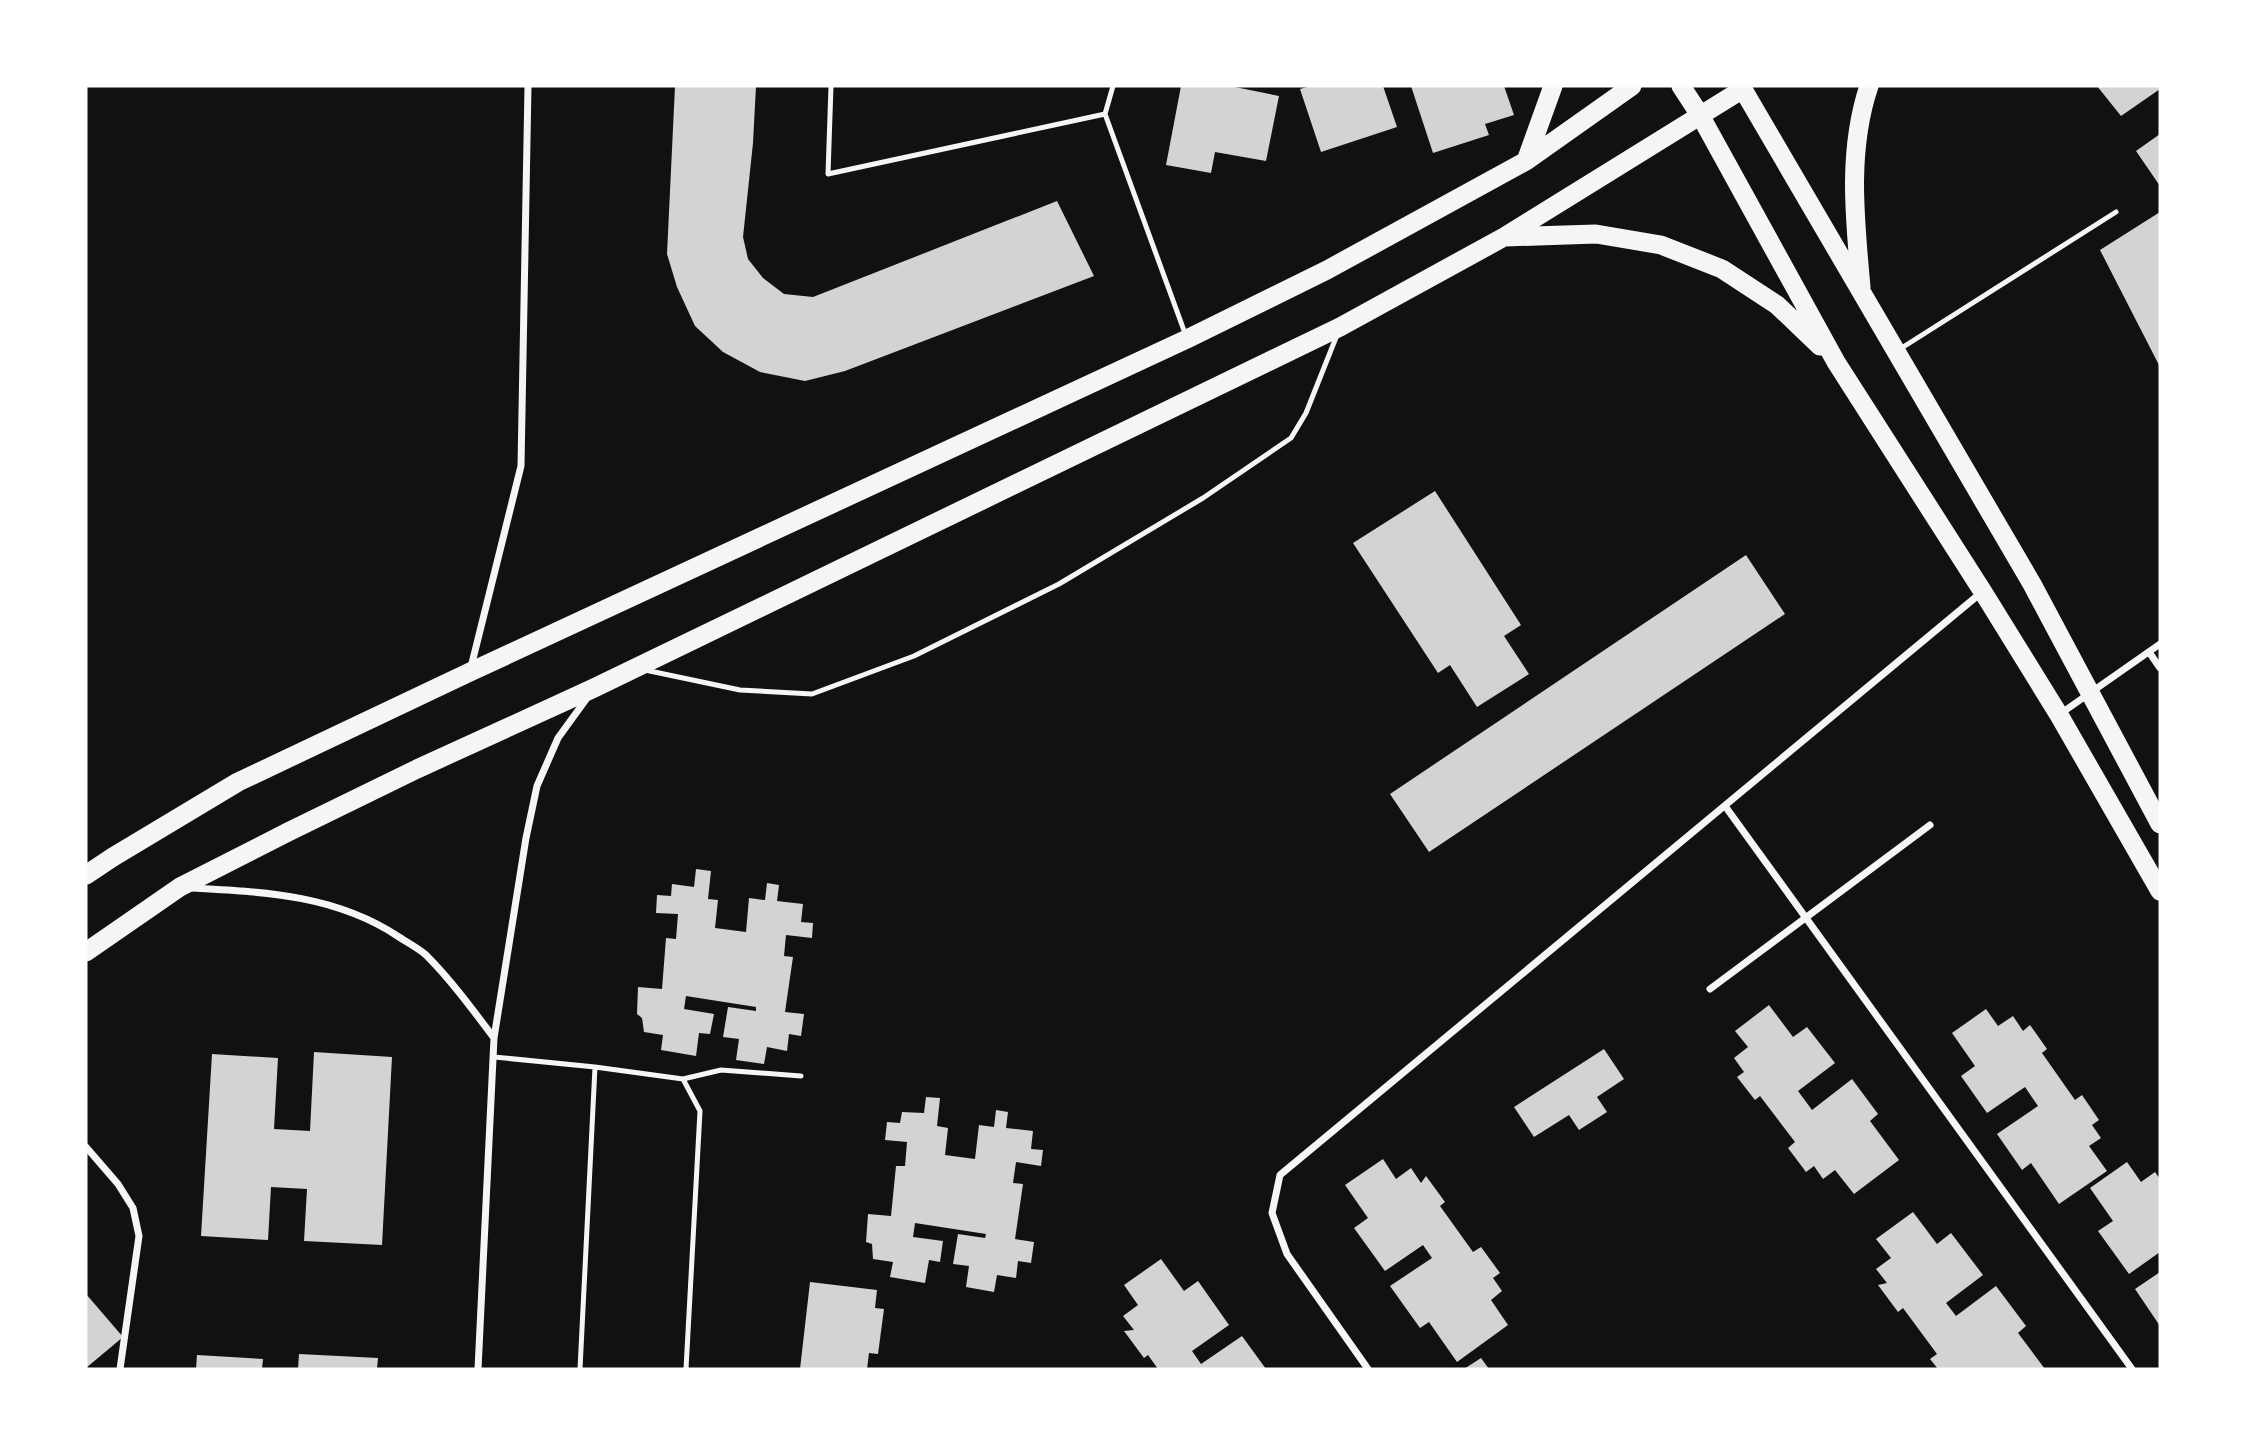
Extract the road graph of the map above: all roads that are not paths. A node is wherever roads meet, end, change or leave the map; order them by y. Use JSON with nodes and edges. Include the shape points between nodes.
{"nodes":[{"id":1,"x":528,"y":86,"type":"edge"},
{"id":2,"x":831,"y":86,"type":"edge"},
{"id":3,"x":1113,"y":86,"type":"edge"},
{"id":4,"x":1553,"y":86,"type":"edge"},
{"id":5,"x":1632,"y":86,"type":"edge"},
{"id":6,"x":1681,"y":86,"type":"edge"},
{"id":7,"x":1869,"y":86,"type":"edge"},
{"id":8,"x":1742,"y":88,"type":"edge"},
{"id":9,"x":1105,"y":114,"type":"junction"},
{"id":10,"x":1700,"y":116,"type":"junction"},
{"id":11,"x":1526,"y":161,"type":"junction"},
{"id":12,"x":2116,"y":212,"type":"dead end"},
{"id":13,"x":1504,"y":237,"type":"junction"},
{"id":14,"x":1862,"y":295,"type":"junction"},
{"id":15,"x":1340,"y":327,"type":"junction"},
{"id":16,"x":1187,"y":339,"type":"junction"},
{"id":17,"x":1896,"y":352,"type":"junction"},
{"id":18,"x":1836,"y":362,"type":"junction"},
{"id":19,"x":1983,"y":592,"type":"junction"},
{"id":20,"x":2160,"y":645,"type":"edge"},
{"id":21,"x":2149,"y":652,"type":"junction"},
{"id":22,"x":635,"y":668,"type":"junction"},
{"id":23,"x":2160,"y":668,"type":"edge"},
{"id":24,"x":470,"y":672,"type":"junction"},
{"id":25,"x":594,"y":688,"type":"junction"},
{"id":26,"x":2091,"y":693,"type":"junction"},
{"id":27,"x":2059,"y":715,"type":"junction"},
{"id":28,"x":1725,"y":806,"type":"junction"},
{"id":29,"x":2160,"y":824,"type":"edge"},
{"id":30,"x":1930,"y":825,"type":"dead end"},
{"id":31,"x":86,"y":875,"type":"edge"},
{"id":32,"x":180,"y":887,"type":"junction"},
{"id":33,"x":2160,"y":891,"type":"edge"},
{"id":34,"x":1805,"y":916,"type":"junction"},
{"id":35,"x":86,"y":952,"type":"edge"},
{"id":36,"x":1710,"y":989,"type":"dead end"},
{"id":37,"x":495,"y":1038,"type":"junction"},
{"id":38,"x":494,"y":1057,"type":"junction"},
{"id":39,"x":595,"y":1067,"type":"junction"},
{"id":40,"x":800,"y":1076,"type":"dead end"},
{"id":41,"x":683,"y":1079,"type":"junction"},
{"id":42,"x":86,"y":1147,"type":"edge"},
{"id":43,"x":120,"y":1369,"type":"edge"},
{"id":44,"x":478,"y":1369,"type":"edge"},
{"id":45,"x":580,"y":1369,"type":"edge"},
{"id":46,"x":686,"y":1369,"type":"edge"},
{"id":47,"x":1368,"y":1369,"type":"edge"},
{"id":48,"x":2133,"y":1369,"type":"edge"}],
"edges":[{"from":1,"to":24,"type":"street","via":[[520,466]]},
{"from":2,"to":9,"type":"lane","via":[[828,174]]},
{"from":3,"to":9,"type":"lane"},
{"from":4,"to":11,"type":"highway"},
{"from":5,"to":11,"type":"highway"},
{"from":6,"to":10,"type":"highway"},
{"from":7,"to":14,"type":"highway","via":[[1860,113],[1854,181]]},
{"from":8,"to":10,"type":"highway"},
{"from":8,"to":14,"type":"highway"},
{"from":9,"to":16,"type":"lane"},
{"from":10,"to":13,"type":"highway"},
{"from":10,"to":18,"type":"highway"},
{"from":11,"to":16,"type":"highway","via":[[1328,270]]},
{"from":12,"to":17,"type":"lane"},
{"from":13,"to":15,"type":"highway"},
{"from":13,"to":18,"type":"highway","via":[[1596,234],[1661,245],[1722,268],[1777,304]]},
{"from":14,"to":17,"type":"highway"},
{"from":15,"to":22,"type":"highway"},
{"from":15,"to":22,"type":"lane","via":[[1306,413],[1291,438],[1203,498],[1059,584],[914,656],[812,694],[740,690]]},
{"from":16,"to":24,"type":"highway"},
{"from":17,"to":26,"type":"highway"},
{"from":18,"to":19,"type":"highway"},
{"from":19,"to":27,"type":"highway"},
{"from":19,"to":28,"type":"street"},
{"from":20,"to":21,"type":"street"},
{"from":21,"to":23,"type":"street"},
{"from":21,"to":26,"type":"street"},
{"from":22,"to":25,"type":"highway"},
{"from":24,"to":31,"type":"highway","via":[[238,782]]},
{"from":25,"to":32,"type":"highway","via":[[405,774]]},
{"from":25,"to":37,"type":"street","via":[[558,738],[537,786]]},
{"from":26,"to":27,"type":"street"},
{"from":26,"to":29,"type":"highway"},
{"from":27,"to":33,"type":"highway"},
{"from":28,"to":34,"type":"street"},
{"from":28,"to":47,"type":"street","via":[[1279,1175],[1272,1213],[1287,1254]]},
{"from":30,"to":34,"type":"street"},
{"from":32,"to":35,"type":"highway"},
{"from":32,"to":37,"type":"street","via":[[321,901],[377,922],[424,953]]},
{"from":34,"to":36,"type":"street"},
{"from":34,"to":48,"type":"street"},
{"from":37,"to":38,"type":"street"},
{"from":38,"to":39,"type":"lane"},
{"from":38,"to":44,"type":"street"},
{"from":39,"to":41,"type":"lane"},
{"from":39,"to":45,"type":"lane"},
{"from":40,"to":41,"type":"lane","via":[[721,1070]]},
{"from":41,"to":46,"type":"lane","via":[[700,1111]]},
{"from":42,"to":43,"type":"street","via":[[133,1208],[139,1236]]}]}
